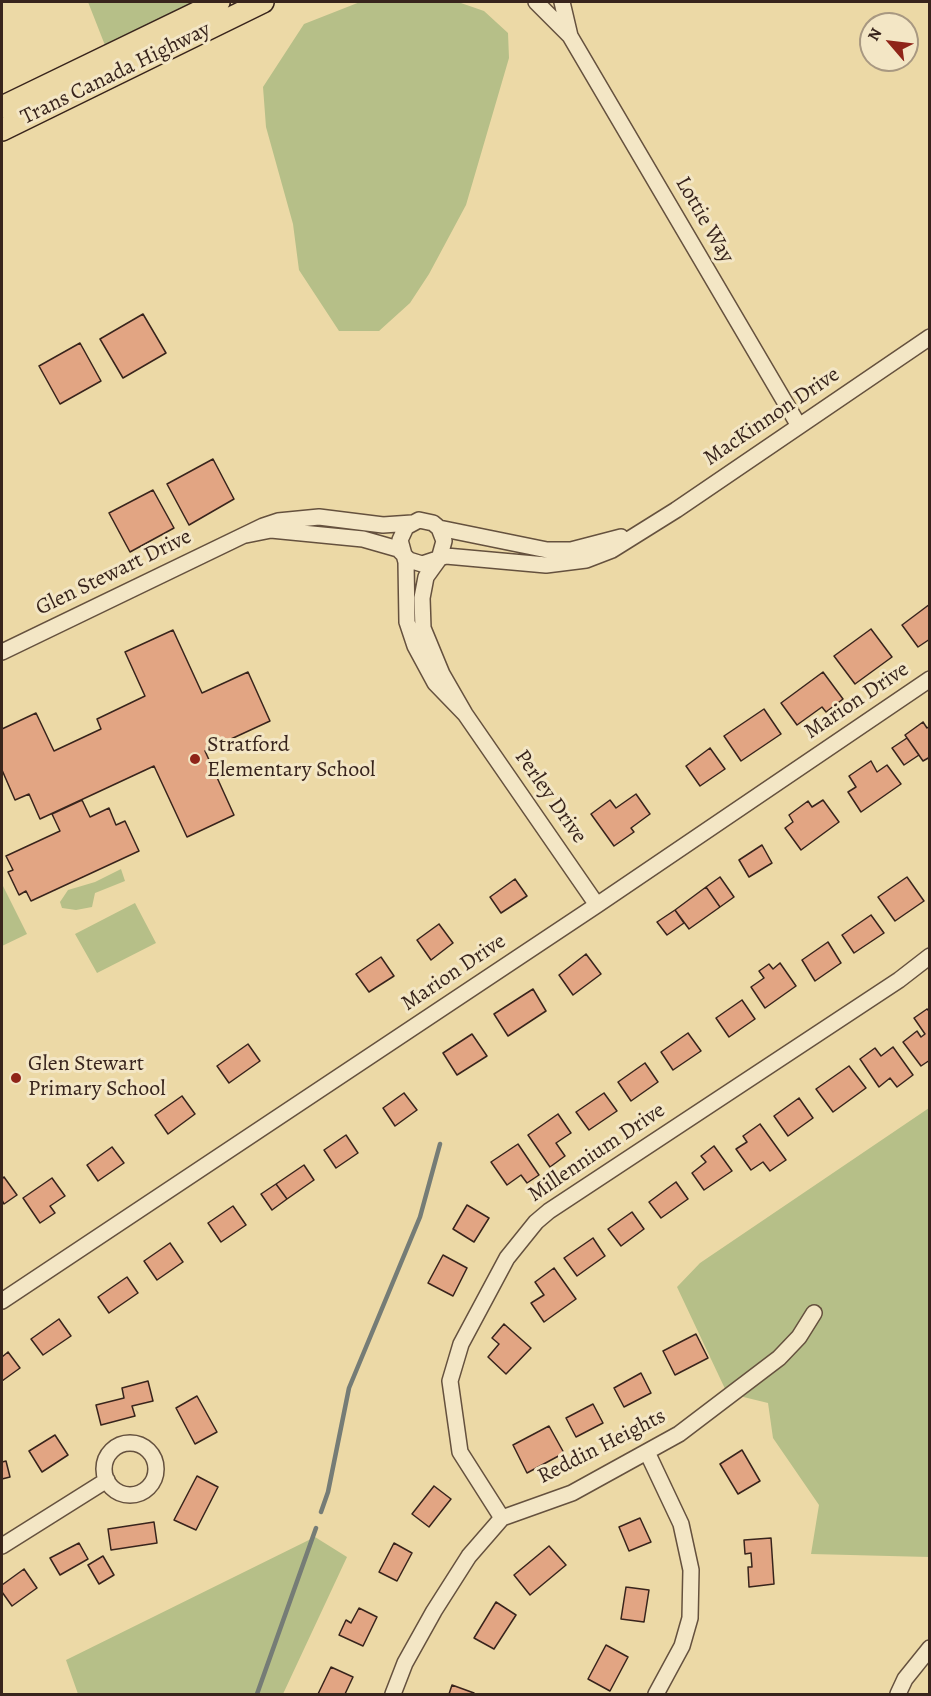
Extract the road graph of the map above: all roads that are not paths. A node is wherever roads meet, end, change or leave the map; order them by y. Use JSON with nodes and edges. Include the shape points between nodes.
{"nodes":[{"id":1,"x":219,"y":2,"type":"edge"},
{"id":2,"x":263,"y":2,"type":"edge"},
{"id":3,"x":536,"y":2,"type":"edge"},
{"id":4,"x":562,"y":2,"type":"edge"},
{"id":5,"x":570,"y":36,"type":"junction"},
{"id":6,"x":2,"y":107,"type":"edge"},
{"id":7,"x":2,"y":130,"type":"edge"},
{"id":8,"x":930,"y":337,"type":"edge"},
{"id":9,"x":799,"y":426,"type":"junction"},
{"id":10,"x":412,"y":523,"type":"junction"},
{"id":11,"x":439,"y":528,"type":"junction"},
{"id":12,"x":638,"y":532,"type":"junction"},
{"id":13,"x":246,"y":535,"type":"junction"},
{"id":14,"x":404,"y":554,"type":"junction"},
{"id":15,"x":439,"y":559,"type":"junction"},
{"id":16,"x":2,"y":652,"type":"edge"},
{"id":17,"x":930,"y":679,"type":"edge"},
{"id":18,"x":465,"y":714,"type":"junction"},
{"id":19,"x":597,"y":905,"type":"junction"},
{"id":20,"x":930,"y":956,"type":"edge"},
{"id":21,"x":2,"y":1301,"type":"edge"},
{"id":22,"x":814,"y":1313,"type":"dead end"},
{"id":23,"x":647,"y":1452,"type":"junction"},
{"id":24,"x":107,"y":1480,"type":"dead end"},
{"id":25,"x":502,"y":1518,"type":"junction"},
{"id":26,"x":2,"y":1546,"type":"edge"},
{"id":27,"x":930,"y":1648,"type":"edge"},
{"id":28,"x":393,"y":1695,"type":"edge"},
{"id":29,"x":656,"y":1695,"type":"edge"},
{"id":30,"x":898,"y":1695,"type":"edge"}],
"edges":[{"from":1,"to":6,"type":"highway","name":"Trans Canada Highway"},
{"from":2,"to":7,"type":"highway","name":"Trans Canada Highway"},
{"from":3,"to":5,"type":"street","name":"Lottie Way"},
{"from":4,"to":5,"type":"street","name":"Lottie Way"},
{"from":5,"to":9,"type":"street","name":"Lottie Way"},
{"from":8,"to":9,"type":"street","name":"MacKinnon Drive"},
{"from":9,"to":12,"type":"street","name":"MacKinnon Drive"},
{"from":10,"to":11,"type":"street","via":[[426,521]]},
{"from":10,"to":13,"type":"street","name":"Glen Stewart Drive","via":[[383,525],[319,517],[278,521]]},
{"from":10,"to":14,"type":"street","via":[[402,533]]},
{"from":11,"to":12,"type":"street","name":"MacKinnon Drive","via":[[547,550],[571,550]]},
{"from":11,"to":15,"type":"street","via":[[444,541]]},
{"from":12,"to":15,"type":"street","name":"MacKinnon Drive","via":[[612,550],[586,560],[546,565],[474,557]]},
{"from":13,"to":14,"type":"street","name":"Glen Stewart Drive","via":[[271,530],[363,539]]},
{"from":13,"to":16,"type":"street","name":"Glen Stewart Drive"},
{"from":14,"to":15,"type":"street","via":[[422,564]]},
{"from":14,"to":18,"type":"street","name":"Perley Drive","via":[[407,622],[415,645],[435,683]]},
{"from":15,"to":18,"type":"street","name":"Perley Drive","via":[[426,577],[423,628],[442,675]]},
{"from":17,"to":19,"type":"street","name":"Marion Drive"},
{"from":18,"to":19,"type":"street","name":"Perley Drive"},
{"from":19,"to":21,"type":"street","name":"Marion Drive"},
{"from":20,"to":25,"type":"street","name":"Millennium Drive","via":[[549,1211],[536,1221],[507,1258],[461,1344],[450,1381],[460,1452]]},
{"from":22,"to":23,"type":"street","name":"Reddin Heights","via":[[779,1358],[679,1434]]},
{"from":23,"to":25,"type":"street","name":"Reddin Heights","via":[[572,1493]]},
{"from":23,"to":29,"type":"street","via":[[681,1524],[691,1570],[690,1618],[682,1646]]},
{"from":24,"to":26,"type":"street"},
{"from":25,"to":28,"type":"street","name":"Reddin Heights","via":[[469,1556],[434,1611],[405,1663]]},
{"from":27,"to":30,"type":"street","via":[[905,1679]]}]}
